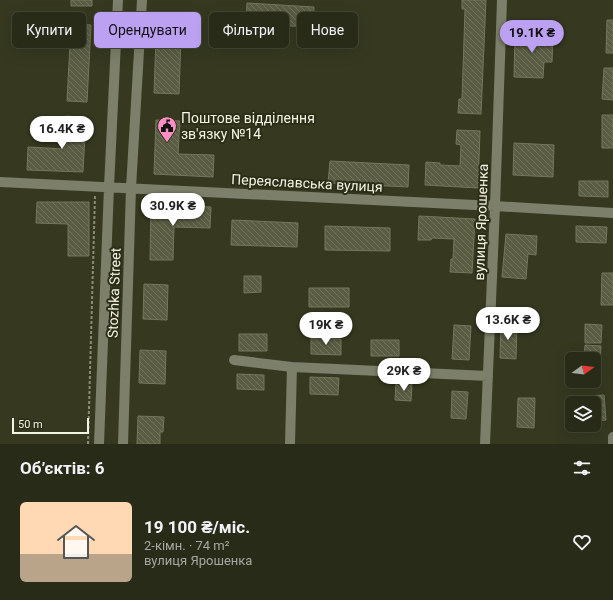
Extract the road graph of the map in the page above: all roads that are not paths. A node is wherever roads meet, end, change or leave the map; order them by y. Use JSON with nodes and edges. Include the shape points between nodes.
{"nodes":[{"id":1,"x":118,"y":0,"type":"edge"},
{"id":2,"x":142,"y":0,"type":"edge"},
{"id":3,"x":502,"y":0,"type":"edge"},
{"id":4,"x":0,"y":182,"type":"edge"},
{"id":5,"x":108,"y":187,"type":"junction"},
{"id":6,"x":131,"y":188,"type":"junction"},
{"id":7,"x":496,"y":206,"type":"junction"},
{"id":8,"x":613,"y":213,"type":"edge"},
{"id":9,"x":234,"y":360,"type":"dead end"},
{"id":10,"x":292,"y":367,"type":"junction"},
{"id":11,"x":488,"y":376,"type":"junction"},
{"id":12,"x":613,"y":437,"type":"edge"},
{"id":13,"x":99,"y":444,"type":"edge"},
{"id":14,"x":123,"y":444,"type":"edge"},
{"id":15,"x":290,"y":444,"type":"edge"},
{"id":16,"x":485,"y":444,"type":"edge"},
{"id":17,"x":613,"y":444,"type":"edge"}],
"edges":[{"from":1,"to":5,"type":"street","name":"Stozhka Street"},
{"from":2,"to":6,"type":"street","name":"Stozhka Street"},
{"from":3,"to":7,"type":"street","name":"вулиця Ярошенка"},
{"from":4,"to":5,"type":"street","name":"Переяславська вулиця"},
{"from":5,"to":6,"type":"street","name":"Переяславська вулиця"},
{"from":5,"to":13,"type":"street","name":"Stozhka Street"},
{"from":6,"to":7,"type":"street","name":"Переяславська вулиця"},
{"from":6,"to":14,"type":"street","name":"Stozhka Street"},
{"from":7,"to":8,"type":"street","name":"Переяславська вулиця"},
{"from":7,"to":11,"type":"street","name":"вулиця Ярошенка"},
{"from":9,"to":10,"type":"street"},
{"from":10,"to":11,"type":"street"},
{"from":10,"to":15,"type":"street"},
{"from":11,"to":16,"type":"street","name":"вулиця Ярошенка"},
{"from":12,"to":17,"type":"street"}]}
